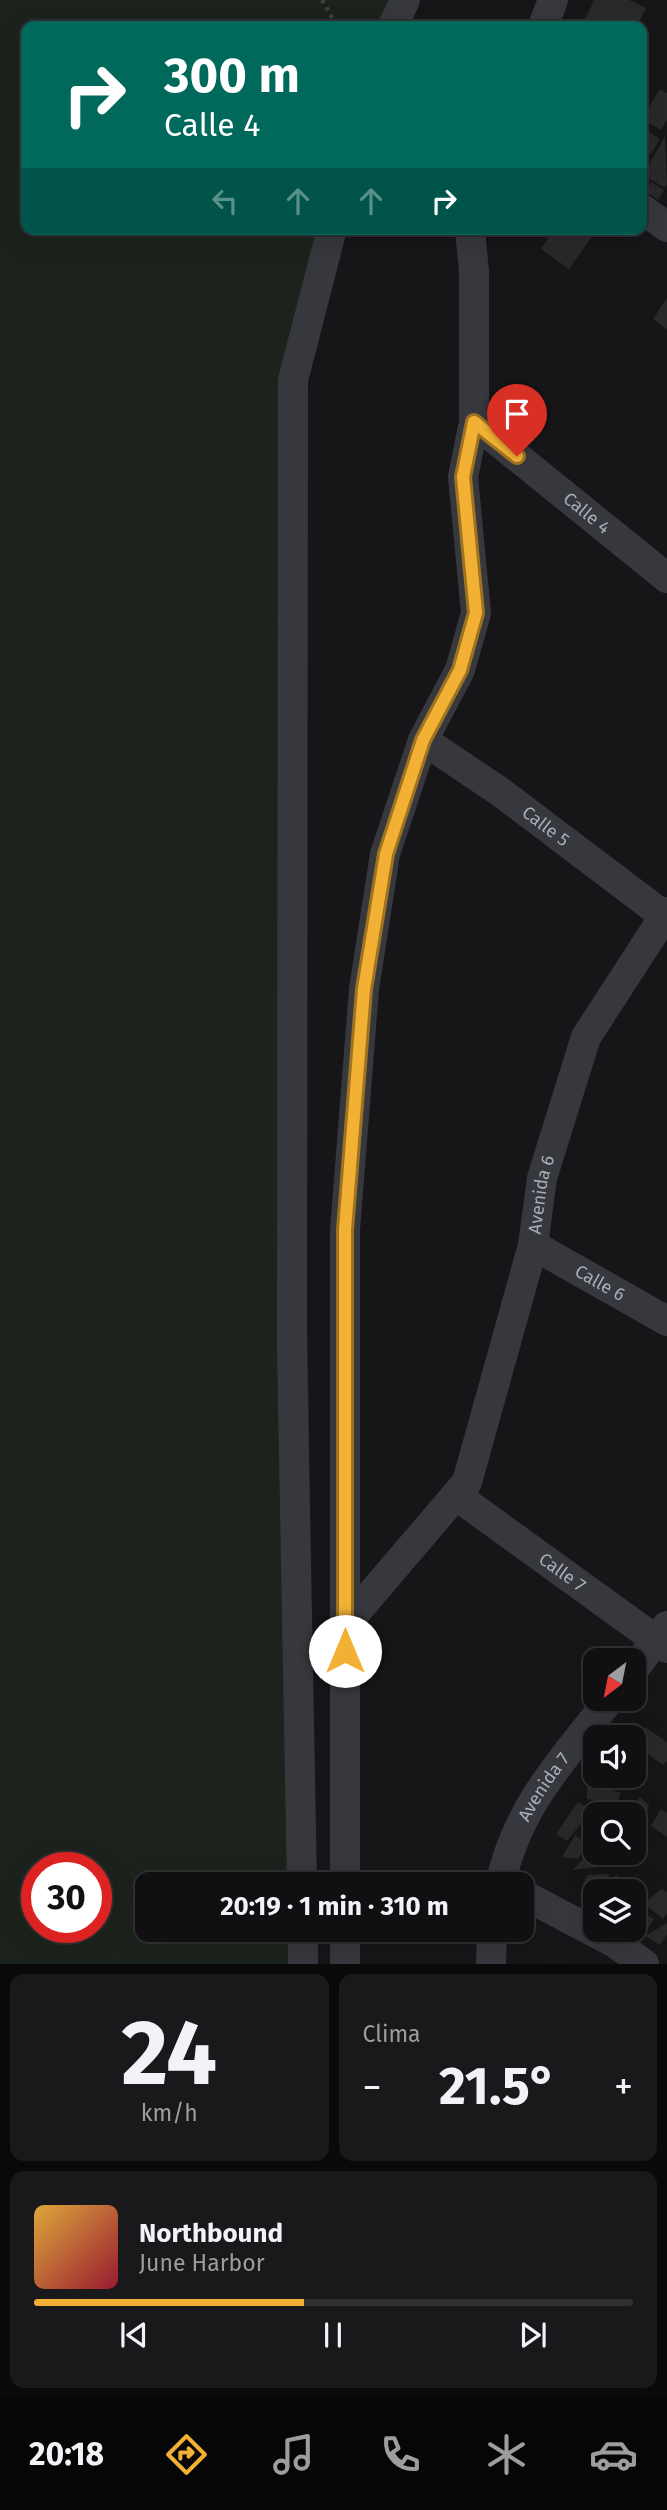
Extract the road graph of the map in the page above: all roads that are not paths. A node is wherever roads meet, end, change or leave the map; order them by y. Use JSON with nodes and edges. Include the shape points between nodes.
{"nodes":[{"id":1,"x":405,"y":0,"type":"edge"},
{"id":2,"x":553,"y":0,"type":"edge"},
{"id":3,"x":395,"y":21,"type":"edge"},
{"id":4,"x":545,"y":21,"type":"edge"},
{"id":5,"x":647,"y":213,"type":"edge"},
{"id":6,"x":667,"y":228,"type":"edge"},
{"id":7,"x":330,"y":235,"type":"edge"},
{"id":8,"x":471,"y":235,"type":"edge"},
{"id":9,"x":474,"y":422,"type":"junction"},
{"id":10,"x":667,"y":579,"type":"edge"},
{"id":11,"x":423,"y":740,"type":"junction"},
{"id":12,"x":666,"y":915,"type":"edge"},
{"id":13,"x":533,"y":1245,"type":"junction"},
{"id":14,"x":667,"y":1321,"type":"edge"},
{"id":15,"x":457,"y":1496,"type":"junction"},
{"id":16,"x":345,"y":1625,"type":"junction"},
{"id":17,"x":663,"y":1638,"type":"edge"},
{"id":18,"x":646,"y":1656,"type":"edge"},
{"id":19,"x":600,"y":1712,"type":"edge"},
{"id":20,"x":302,"y":1872,"type":"edge"},
{"id":21,"x":345,"y":1872,"type":"edge"},
{"id":22,"x":508,"y":1872,"type":"edge"},
{"id":23,"x":534,"y":1900,"type":"edge"},
{"id":24,"x":303,"y":1942,"type":"edge"},
{"id":25,"x":345,"y":1942,"type":"edge"},
{"id":26,"x":492,"y":1942,"type":"edge"},
{"id":27,"x":303,"y":1964,"type":"edge"},
{"id":28,"x":345,"y":1964,"type":"edge"},
{"id":29,"x":491,"y":1964,"type":"edge"},
{"id":30,"x":644,"y":1964,"type":"edge"}],
"edges":[{"from":1,"to":3,"type":"street"},
{"from":2,"to":4,"type":"street"},
{"from":5,"to":6,"type":"street"},
{"from":7,"to":20,"type":"street","via":[[293,380],[292,1347]]},
{"from":8,"to":9,"type":"street"},
{"from":9,"to":10,"type":"street","name":"Calle 4"},
{"from":9,"to":11,"type":"street","via":[[463,477],[476,613],[460,670]]},
{"from":11,"to":12,"type":"street","name":"Calle 5"},
{"from":11,"to":16,"type":"street","via":[[386,854],[364,989],[345,1230]]},
{"from":12,"to":13,"type":"street","name":"Avenida 6","via":[[586,1037],[542,1178]]},
{"from":13,"to":14,"type":"street","name":"Calle 6"},
{"from":13,"to":15,"type":"street","name":"Avenida 6","via":[[467,1482]]},
{"from":15,"to":16,"type":"street","name":"Avenida 6"},
{"from":15,"to":17,"type":"street","name":"Calle 7"},
{"from":16,"to":21,"type":"street"},
{"from":17,"to":18,"type":"street"},
{"from":19,"to":22,"type":"street","name":"Avenida 7","via":[[531,1800],[509,1847]]},
{"from":23,"to":30,"type":"street","via":[[615,1943]]},
{"from":24,"to":27,"type":"street"},
{"from":25,"to":28,"type":"street"},
{"from":26,"to":29,"type":"street"}]}
